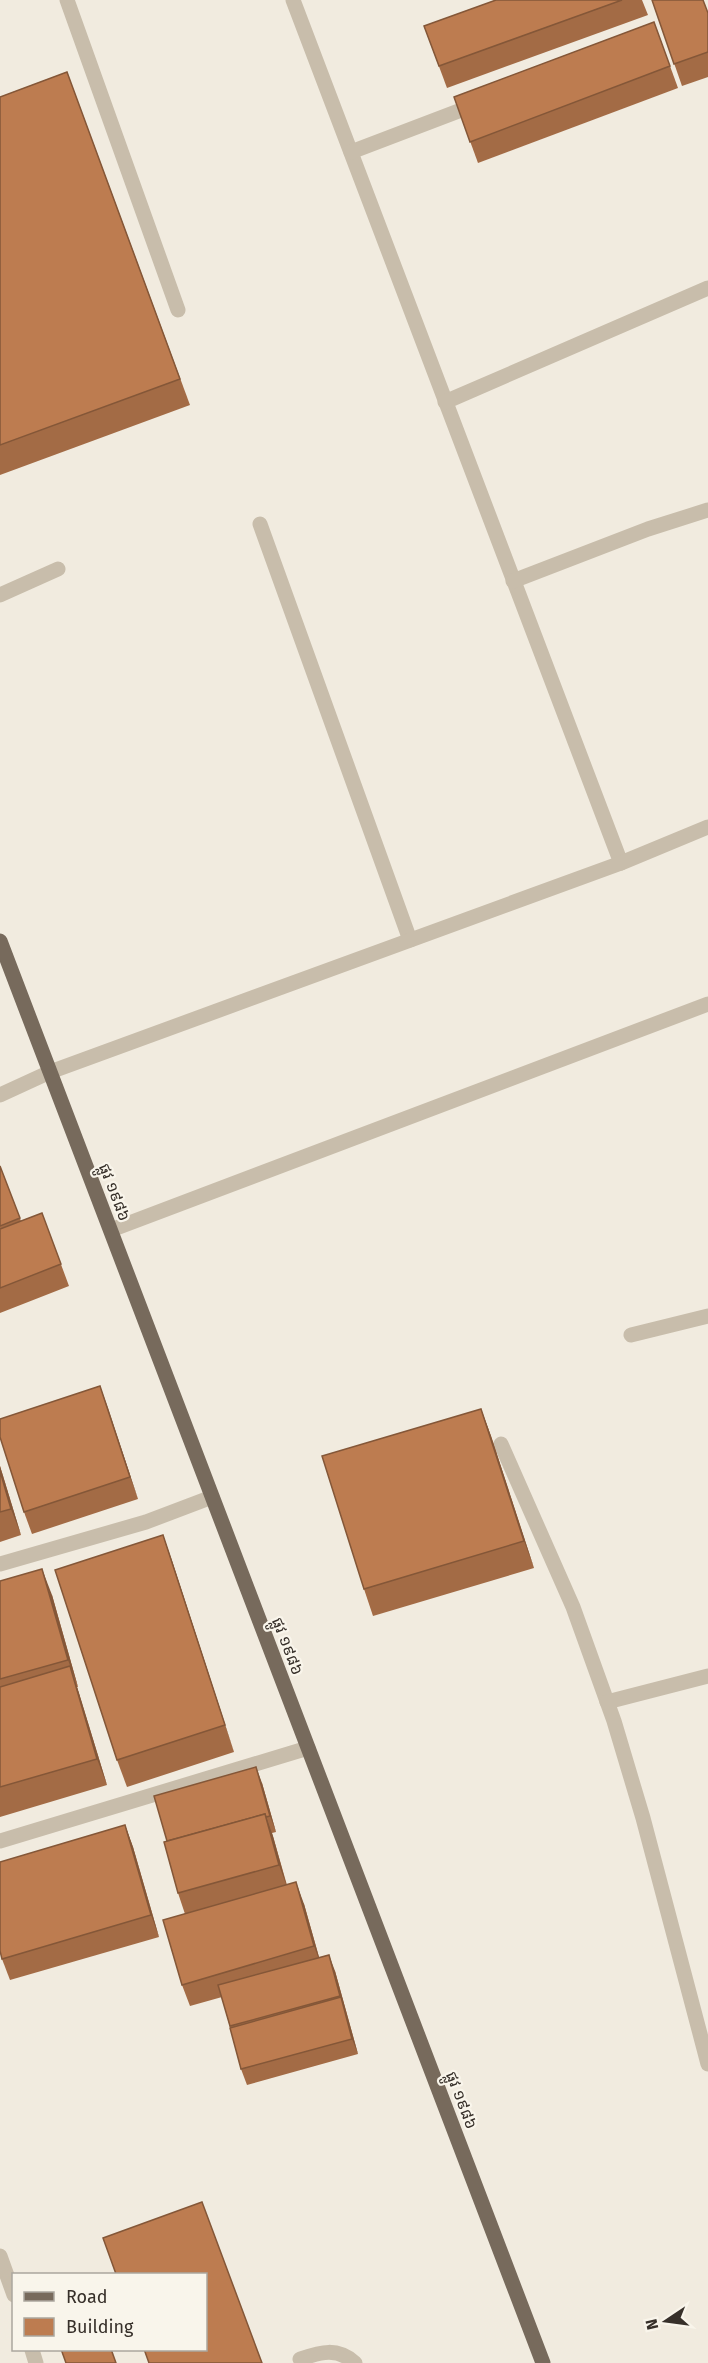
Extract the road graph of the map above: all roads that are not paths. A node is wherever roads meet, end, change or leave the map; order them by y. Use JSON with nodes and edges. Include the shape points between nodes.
{"nodes":[{"id":1,"x":67,"y":0,"type":"edge"},
{"id":2,"x":293,"y":0,"type":"edge"},
{"id":3,"x":494,"y":97,"type":"edge"},
{"id":4,"x":351,"y":152,"type":"junction"},
{"id":5,"x":708,"y":288,"type":"edge"},
{"id":6,"x":178,"y":310,"type":"dead end"},
{"id":7,"x":445,"y":402,"type":"junction"},
{"id":8,"x":708,"y":510,"type":"edge"},
{"id":9,"x":260,"y":524,"type":"dead end"},
{"id":10,"x":58,"y":569,"type":"dead end"},
{"id":11,"x":513,"y":581,"type":"junction"},
{"id":12,"x":0,"y":595,"type":"edge"},
{"id":13,"x":708,"y":827,"type":"edge"},
{"id":14,"x":621,"y":863,"type":"junction"},
{"id":15,"x":410,"y":940,"type":"junction"},
{"id":16,"x":0,"y":941,"type":"edge"},
{"id":17,"x":708,"y":1004,"type":"edge"},
{"id":18,"x":50,"y":1072,"type":"junction"},
{"id":19,"x":0,"y":1095,"type":"edge"},
{"id":20,"x":111,"y":1230,"type":"junction"},
{"id":21,"x":708,"y":1316,"type":"edge"},
{"id":22,"x":631,"y":1335,"type":"dead end"},
{"id":23,"x":501,"y":1444,"type":"dead end"},
{"id":24,"x":212,"y":1497,"type":"junction"},
{"id":25,"x":0,"y":1563,"type":"edge"},
{"id":26,"x":708,"y":1676,"type":"edge"},
{"id":27,"x":607,"y":1702,"type":"junction"},
{"id":28,"x":308,"y":1748,"type":"junction"},
{"id":29,"x":0,"y":1841,"type":"edge"},
{"id":30,"x":708,"y":2064,"type":"edge"},
{"id":31,"x":0,"y":2256,"type":"edge"},
{"id":32,"x":12,"y":2289,"type":"edge"},
{"id":33,"x":300,"y":2359,"type":"dead end"},
{"id":34,"x":355,"y":2363,"type":"edge"},
{"id":35,"x":543,"y":2363,"type":"edge"}],
"edges":[{"from":1,"to":6,"type":"street"},
{"from":2,"to":4,"type":"street"},
{"from":3,"to":4,"type":"street"},
{"from":4,"to":7,"type":"street"},
{"from":5,"to":7,"type":"street"},
{"from":7,"to":11,"type":"street"},
{"from":8,"to":11,"type":"street"},
{"from":9,"to":15,"type":"street"},
{"from":10,"to":12,"type":"street"},
{"from":11,"to":14,"type":"street"},
{"from":13,"to":14,"type":"street"},
{"from":14,"to":15,"type":"street"},
{"from":15,"to":18,"type":"street"},
{"from":16,"to":18,"type":"main road","name":"ផ្លូវ ១៩៨៦"},
{"from":17,"to":20,"type":"street"},
{"from":18,"to":19,"type":"street"},
{"from":18,"to":20,"type":"main road","name":"ផ្លូវ ១៩៨៦"},
{"from":20,"to":24,"type":"main road","name":"ផ្លូវ ១៩៨៦"},
{"from":21,"to":22,"type":"street"},
{"from":23,"to":27,"type":"street","via":[[573,1607]]},
{"from":24,"to":25,"type":"street","via":[[146,1522]]},
{"from":24,"to":28,"type":"main road","name":"ផ្លូវ ១៩៨៦"},
{"from":26,"to":27,"type":"street"},
{"from":27,"to":30,"type":"street","via":[[643,1818]]},
{"from":28,"to":29,"type":"street"},
{"from":28,"to":35,"type":"main road","name":"ផ្លូវ ១៩៨៦"},
{"from":31,"to":32,"type":"street"},
{"from":33,"to":34,"type":"street","via":[[333,2351]]}]}
